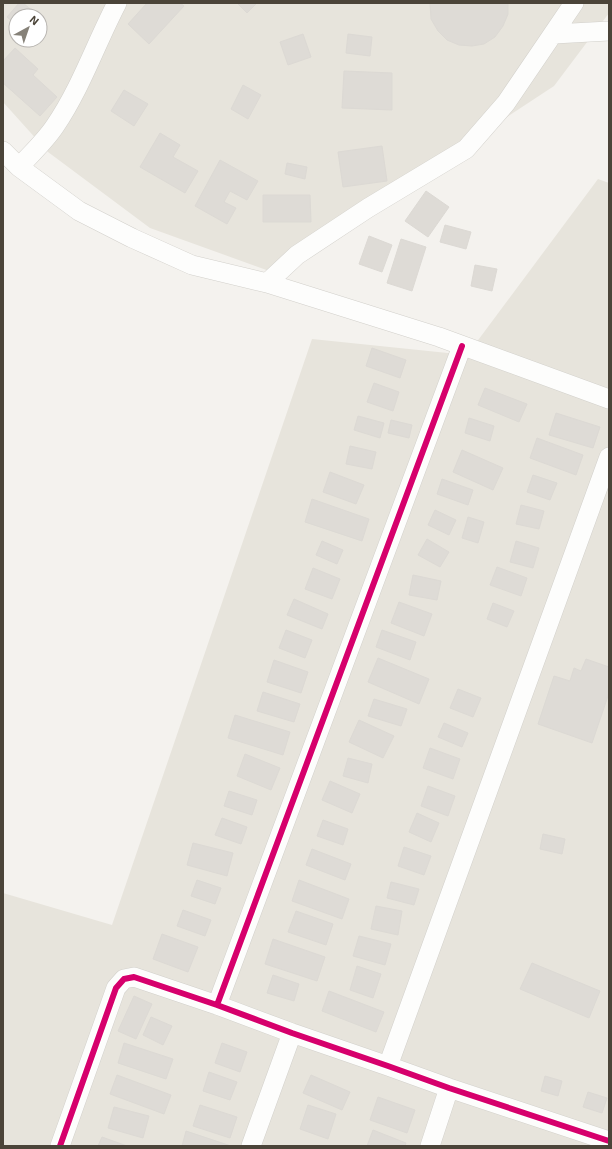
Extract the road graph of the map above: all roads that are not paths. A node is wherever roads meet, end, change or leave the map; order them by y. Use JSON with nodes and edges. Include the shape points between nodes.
{"nodes":[{"id":1,"x":117,"y":3,"type":"edge"},
{"id":2,"x":574,"y":3,"type":"edge"},
{"id":3,"x":609,"y":31,"type":"edge"},
{"id":4,"x":554,"y":34,"type":"junction"},
{"id":5,"x":3,"y":151,"type":"edge"},
{"id":6,"x":19,"y":167,"type":"junction"},
{"id":7,"x":267,"y":283,"type":"junction"},
{"id":8,"x":462,"y":346,"type":"junction"},
{"id":9,"x":609,"y":399,"type":"edge"},
{"id":10,"x":609,"y":457,"type":"edge"},
{"id":11,"x":217,"y":1005,"type":"junction"},
{"id":12,"x":292,"y":1033,"type":"junction"},
{"id":13,"x":388,"y":1066,"type":"junction"},
{"id":14,"x":449,"y":1088,"type":"junction"},
{"id":15,"x":609,"y":1141,"type":"edge"},
{"id":16,"x":60,"y":1146,"type":"edge"},
{"id":17,"x":251,"y":1146,"type":"edge"},
{"id":18,"x":430,"y":1146,"type":"edge"}],
"edges":[{"from":1,"to":6,"type":"street","via":[[78,87],[55,126]]},
{"from":2,"to":4,"type":"street"},
{"from":3,"to":4,"type":"street"},
{"from":4,"to":7,"type":"street","via":[[506,103],[466,149],[368,208],[297,255]]},
{"from":5,"to":6,"type":"street"},
{"from":6,"to":7,"type":"street","via":[[79,211],[132,238],[192,265]]},
{"from":7,"to":8,"type":"street"},
{"from":8,"to":9,"type":"street"},
{"from":8,"to":11,"type":"street"},
{"from":10,"to":13,"type":"street"},
{"from":11,"to":12,"type":"street"},
{"from":11,"to":16,"type":"street","via":[[134,977],[124,979],[116,988]]},
{"from":12,"to":13,"type":"street"},
{"from":12,"to":17,"type":"street"},
{"from":13,"to":14,"type":"street"},
{"from":14,"to":15,"type":"street"},
{"from":14,"to":18,"type":"street"}]}
